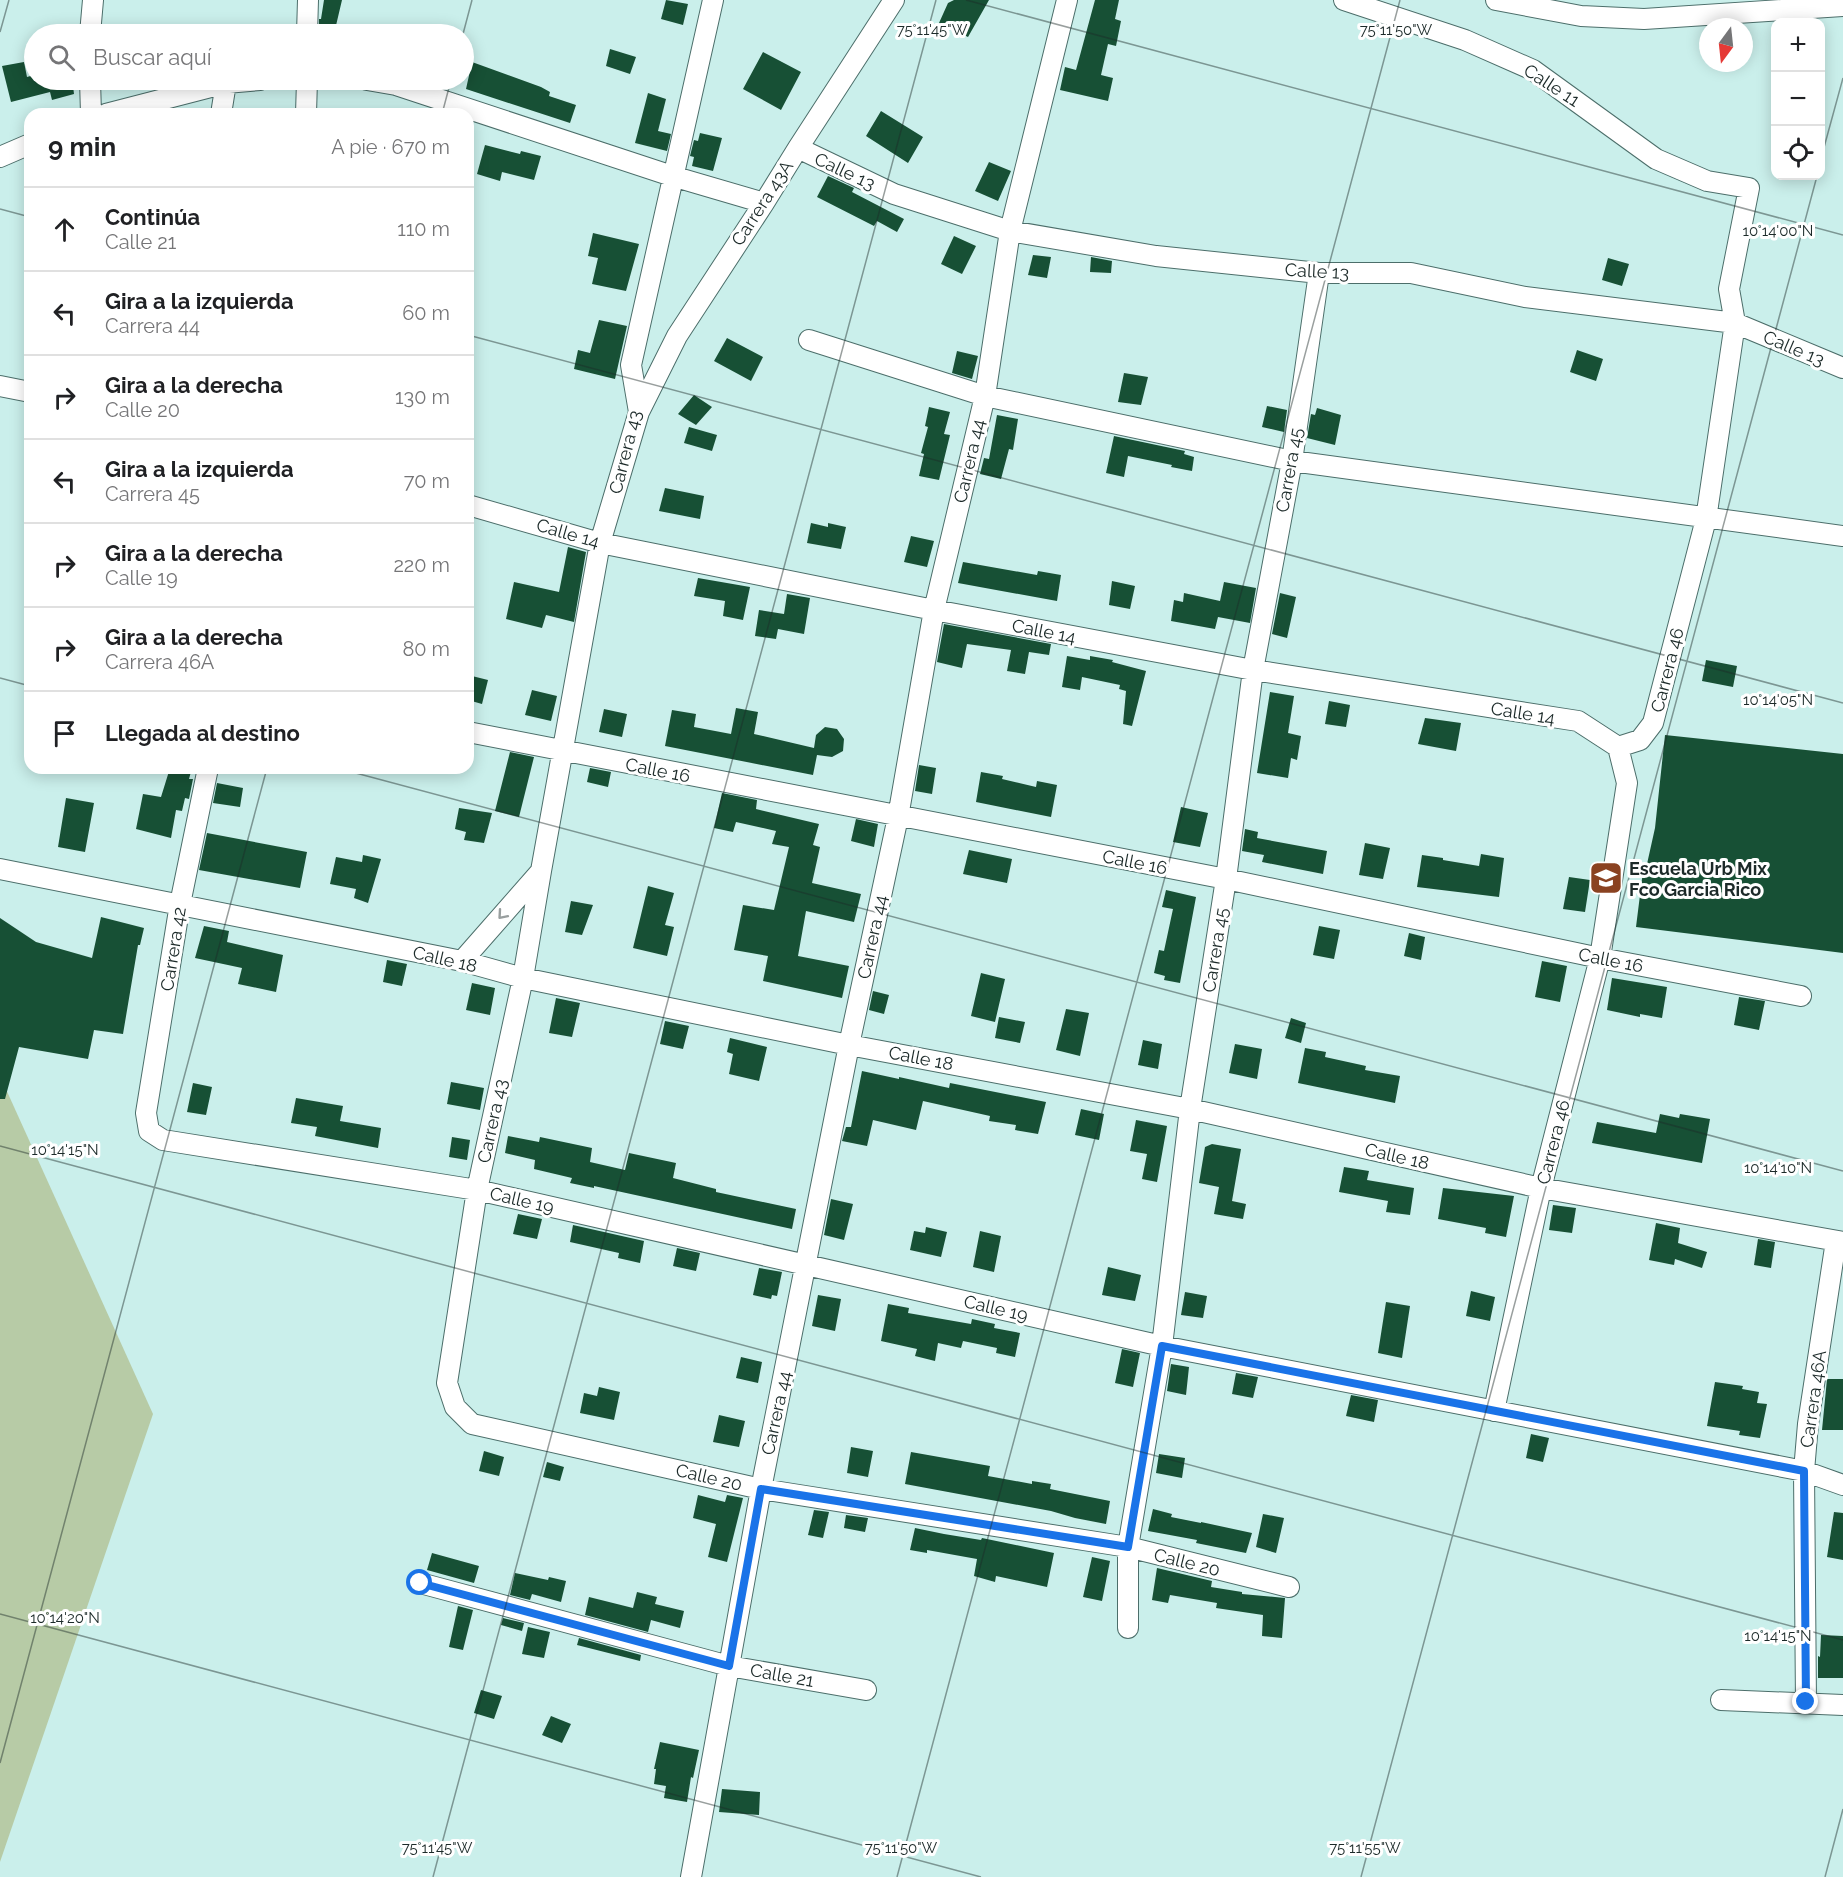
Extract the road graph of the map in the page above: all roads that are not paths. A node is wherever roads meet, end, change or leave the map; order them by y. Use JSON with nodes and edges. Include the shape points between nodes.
{"nodes":[{"id":1,"x":93,"y":0,"type":"edge"},
{"id":2,"x":308,"y":0,"type":"edge"},
{"id":3,"x":713,"y":0,"type":"edge"},
{"id":4,"x":894,"y":0,"type":"edge"},
{"id":5,"x":1067,"y":0,"type":"edge"},
{"id":6,"x":1344,"y":0,"type":"edge"},
{"id":7,"x":1496,"y":0,"type":"edge"},
{"id":8,"x":1843,"y":6,"type":"edge"},
{"id":9,"x":91,"y":24,"type":"edge"},
{"id":10,"x":308,"y":24,"type":"edge"},
{"id":11,"x":90,"y":90,"type":"edge"},
{"id":12,"x":199,"y":90,"type":"edge"},
{"id":13,"x":225,"y":90,"type":"edge"},
{"id":14,"x":307,"y":90,"type":"edge"},
{"id":15,"x":408,"y":90,"type":"edge"},
{"id":16,"x":91,"y":108,"type":"edge"},
{"id":17,"x":129,"y":108,"type":"edge"},
{"id":18,"x":222,"y":108,"type":"edge"},
{"id":19,"x":306,"y":108,"type":"edge"},
{"id":20,"x":463,"y":108,"type":"edge"},
{"id":21,"x":474,"y":111,"type":"edge"},
{"id":22,"x":24,"y":147,"type":"edge"},
{"id":23,"x":798,"y":148,"type":"junction"},
{"id":24,"x":0,"y":157,"type":"edge"},
{"id":25,"x":672,"y":176,"type":"junction"},
{"id":26,"x":1749,"y":188,"type":"joint"},
{"id":27,"x":765,"y":203,"type":"junction"},
{"id":28,"x":1010,"y":231,"type":"junction"},
{"id":29,"x":1319,"y":273,"type":"junction"},
{"id":30,"x":1735,"y":323,"type":"junction"},
{"id":31,"x":808,"y":340,"type":"dead end"},
{"id":32,"x":1843,"y":368,"type":"edge"},
{"id":33,"x":0,"y":386,"type":"edge"},
{"id":34,"x":24,"y":391,"type":"edge"},
{"id":35,"x":985,"y":396,"type":"junction"},
{"id":36,"x":639,"y":412,"type":"junction"},
{"id":37,"x":1292,"y":461,"type":"junction"},
{"id":38,"x":474,"y":507,"type":"edge"},
{"id":39,"x":1706,"y":519,"type":"junction"},
{"id":40,"x":1843,"y":536,"type":"edge"},
{"id":41,"x":600,"y":543,"type":"junction"},
{"id":42,"x":934,"y":610,"type":"junction"},
{"id":43,"x":1253,"y":670,"type":"junction"},
{"id":44,"x":474,"y":733,"type":"edge"},
{"id":45,"x":1618,"y":747,"type":"junction"},
{"id":46,"x":562,"y":751,"type":"junction"},
{"id":47,"x":207,"y":774,"type":"edge"},
{"id":48,"x":898,"y":817,"type":"junction"},
{"id":49,"x":0,"y":869,"type":"edge"},
{"id":50,"x":541,"y":871,"type":"junction"},
{"id":51,"x":1226,"y":879,"type":"junction"},
{"id":52,"x":180,"y":904,"type":"junction"},
{"id":53,"x":1600,"y":958,"type":"junction"},
{"id":54,"x":462,"y":962,"type":"junction"},
{"id":55,"x":524,"y":978,"type":"junction"},
{"id":56,"x":1801,"y":996,"type":"dead end"},
{"id":57,"x":849,"y":1045,"type":"junction"},
{"id":58,"x":1190,"y":1109,"type":"junction"},
{"id":59,"x":149,"y":1131,"type":"joint"},
{"id":60,"x":1541,"y":1188,"type":"junction"},
{"id":61,"x":477,"y":1190,"type":"junction"},
{"id":62,"x":1840,"y":1242,"type":"edge"},
{"id":63,"x":807,"y":1264,"type":"junction"},
{"id":64,"x":1162,"y":1346,"type":"junction"},
{"id":65,"x":455,"y":1407,"type":"joint"},
{"id":66,"x":1494,"y":1411,"type":"junction"},
{"id":67,"x":1804,"y":1471,"type":"junction"},
{"id":68,"x":1843,"y":1485,"type":"edge"},
{"id":69,"x":761,"y":1489,"type":"junction"},
{"id":70,"x":1128,"y":1547,"type":"junction"},
{"id":71,"x":420,"y":1583,"type":"dead end"},
{"id":72,"x":1289,"y":1587,"type":"dead end"},
{"id":73,"x":1128,"y":1628,"type":"dead end"},
{"id":74,"x":729,"y":1666,"type":"junction"},
{"id":75,"x":866,"y":1690,"type":"dead end"},
{"id":76,"x":1722,"y":1700,"type":"dead end"},
{"id":77,"x":1806,"y":1702,"type":"junction"},
{"id":78,"x":1843,"y":1705,"type":"edge"},
{"id":79,"x":691,"y":1877,"type":"edge"}],
"edges":[{"from":1,"to":9,"type":"street"},
{"from":2,"to":10,"type":"street"},
{"from":3,"to":25,"type":"street","name":"Carrera 43"},
{"from":4,"to":23,"type":"street","name":"Carrera 43A"},
{"from":5,"to":28,"type":"street","name":"Carrera 44"},
{"from":6,"to":26,"type":"street","name":"Calle 11","via":[[1465,40],[1533,70],[1656,159],[1707,181]]},
{"from":7,"to":8,"type":"street","via":[[1581,16],[1644,19]]},
{"from":11,"to":16,"type":"street"},
{"from":12,"to":17,"type":"street"},
{"from":13,"to":18,"type":"street"},
{"from":14,"to":19,"type":"street"},
{"from":15,"to":20,"type":"street"},
{"from":21,"to":25,"type":"street"},
{"from":22,"to":24,"type":"street"},
{"from":23,"to":27,"type":"street","name":"Carrera 43A"},
{"from":23,"to":28,"type":"street","name":"Calle 13","via":[[894,194]]},
{"from":25,"to":27,"type":"street"},
{"from":25,"to":36,"type":"street","name":"Carrera 43","via":[[631,365]]},
{"from":26,"to":30,"type":"street","name":"Carrera 46","via":[[1729,289]]},
{"from":27,"to":36,"type":"street","name":"Carrera 43A","via":[[676,336]]},
{"from":28,"to":29,"type":"street","name":"Calle 13","via":[[1156,256]]},
{"from":28,"to":35,"type":"street","name":"Carrera 44"},
{"from":29,"to":30,"type":"street","name":"Calle 13","via":[[1411,273],[1525,297]]},
{"from":29,"to":37,"type":"street","name":"Carrera 45"},
{"from":30,"to":32,"type":"street","name":"Calle 13"},
{"from":30,"to":39,"type":"street","name":"Carrera 46"},
{"from":31,"to":35,"type":"street"},
{"from":33,"to":34,"type":"street"},
{"from":35,"to":37,"type":"street"},
{"from":35,"to":42,"type":"street","name":"Carrera 44"},
{"from":36,"to":41,"type":"street","name":"Carrera 43"},
{"from":37,"to":39,"type":"street"},
{"from":37,"to":43,"type":"street","name":"Carrera 45"},
{"from":38,"to":41,"type":"street","name":"Calle 14"},
{"from":39,"to":40,"type":"street"},
{"from":39,"to":45,"type":"street","name":"Carrera 46","via":[[1653,723],[1640,740]]},
{"from":41,"to":42,"type":"street","name":"Calle 14"},
{"from":41,"to":46,"type":"street","name":"Carrera 43"},
{"from":42,"to":43,"type":"street","name":"Calle 14"},
{"from":42,"to":48,"type":"street","name":"Carrera 44"},
{"from":43,"to":45,"type":"street","name":"Calle 14","via":[[1578,721]]},
{"from":43,"to":51,"type":"street","name":"Carrera 45"},
{"from":44,"to":46,"type":"street","name":"Calle 16"},
{"from":45,"to":53,"type":"street","name":"Carrera 46","via":[[1627,783]]},
{"from":46,"to":48,"type":"street","name":"Calle 16"},
{"from":46,"to":50,"type":"street","name":"Carrera 43"},
{"from":47,"to":52,"type":"street","name":"Carrera 42"},
{"from":48,"to":51,"type":"street","name":"Calle 16"},
{"from":48,"to":57,"type":"street","name":"Carrera 44"},
{"from":49,"to":52,"type":"street","name":"Calle 18"},
{"from":50,"to":54,"type":"street","one_way":true},
{"from":50,"to":55,"type":"street","name":"Carrera 43"},
{"from":51,"to":53,"type":"street","name":"Calle 16"},
{"from":51,"to":58,"type":"street","name":"Carrera 45"},
{"from":52,"to":54,"type":"street","name":"Calle 18"},
{"from":52,"to":59,"type":"street","name":"Carrera 42","via":[[146,1113]]},
{"from":53,"to":56,"type":"street","name":"Calle 16"},
{"from":53,"to":60,"type":"street","name":"Carrera 46"},
{"from":54,"to":55,"type":"street","name":"Calle 18"},
{"from":55,"to":57,"type":"street","name":"Calle 18"},
{"from":55,"to":61,"type":"street","name":"Carrera 43"},
{"from":57,"to":58,"type":"street","name":"Calle 18"},
{"from":57,"to":63,"type":"street","name":"Carrera 44"},
{"from":58,"to":60,"type":"street","name":"Calle 18"},
{"from":58,"to":64,"type":"street","name":"Carrera 45"},
{"from":59,"to":61,"type":"street","name":"Calle 19","via":[[163,1140]]},
{"from":60,"to":62,"type":"street","name":"Calle 18"},
{"from":60,"to":66,"type":"street","name":"Carrera 46"},
{"from":61,"to":63,"type":"street","name":"Calle 19"},
{"from":61,"to":65,"type":"street","name":"Carrera 43","via":[[447,1383]]},
{"from":62,"to":67,"type":"street","name":"Carrera 46A","via":[[1808,1424]]},
{"from":63,"to":64,"type":"street","name":"Calle 19"},
{"from":63,"to":69,"type":"street","name":"Carrera 44"},
{"from":64,"to":66,"type":"street","name":"Calle 19"},
{"from":64,"to":70,"type":"street","name":"Carrera 45"},
{"from":65,"to":69,"type":"street","name":"Calle 20","via":[[472,1424]]},
{"from":66,"to":67,"type":"street","name":"Calle 19"},
{"from":67,"to":68,"type":"street","name":"Calle 19"},
{"from":67,"to":77,"type":"street","name":"Carrera 46A"},
{"from":69,"to":70,"type":"street","name":"Calle 20"},
{"from":69,"to":74,"type":"street","name":"Carrera 44"},
{"from":70,"to":72,"type":"street","name":"Calle 20"},
{"from":70,"to":73,"type":"street","name":"Carrera 45"},
{"from":71,"to":74,"type":"street","name":"Calle 21"},
{"from":74,"to":75,"type":"street","name":"Calle 21"},
{"from":74,"to":79,"type":"street","name":"Carrera 44"},
{"from":76,"to":77,"type":"street"},
{"from":77,"to":78,"type":"street"}]}
